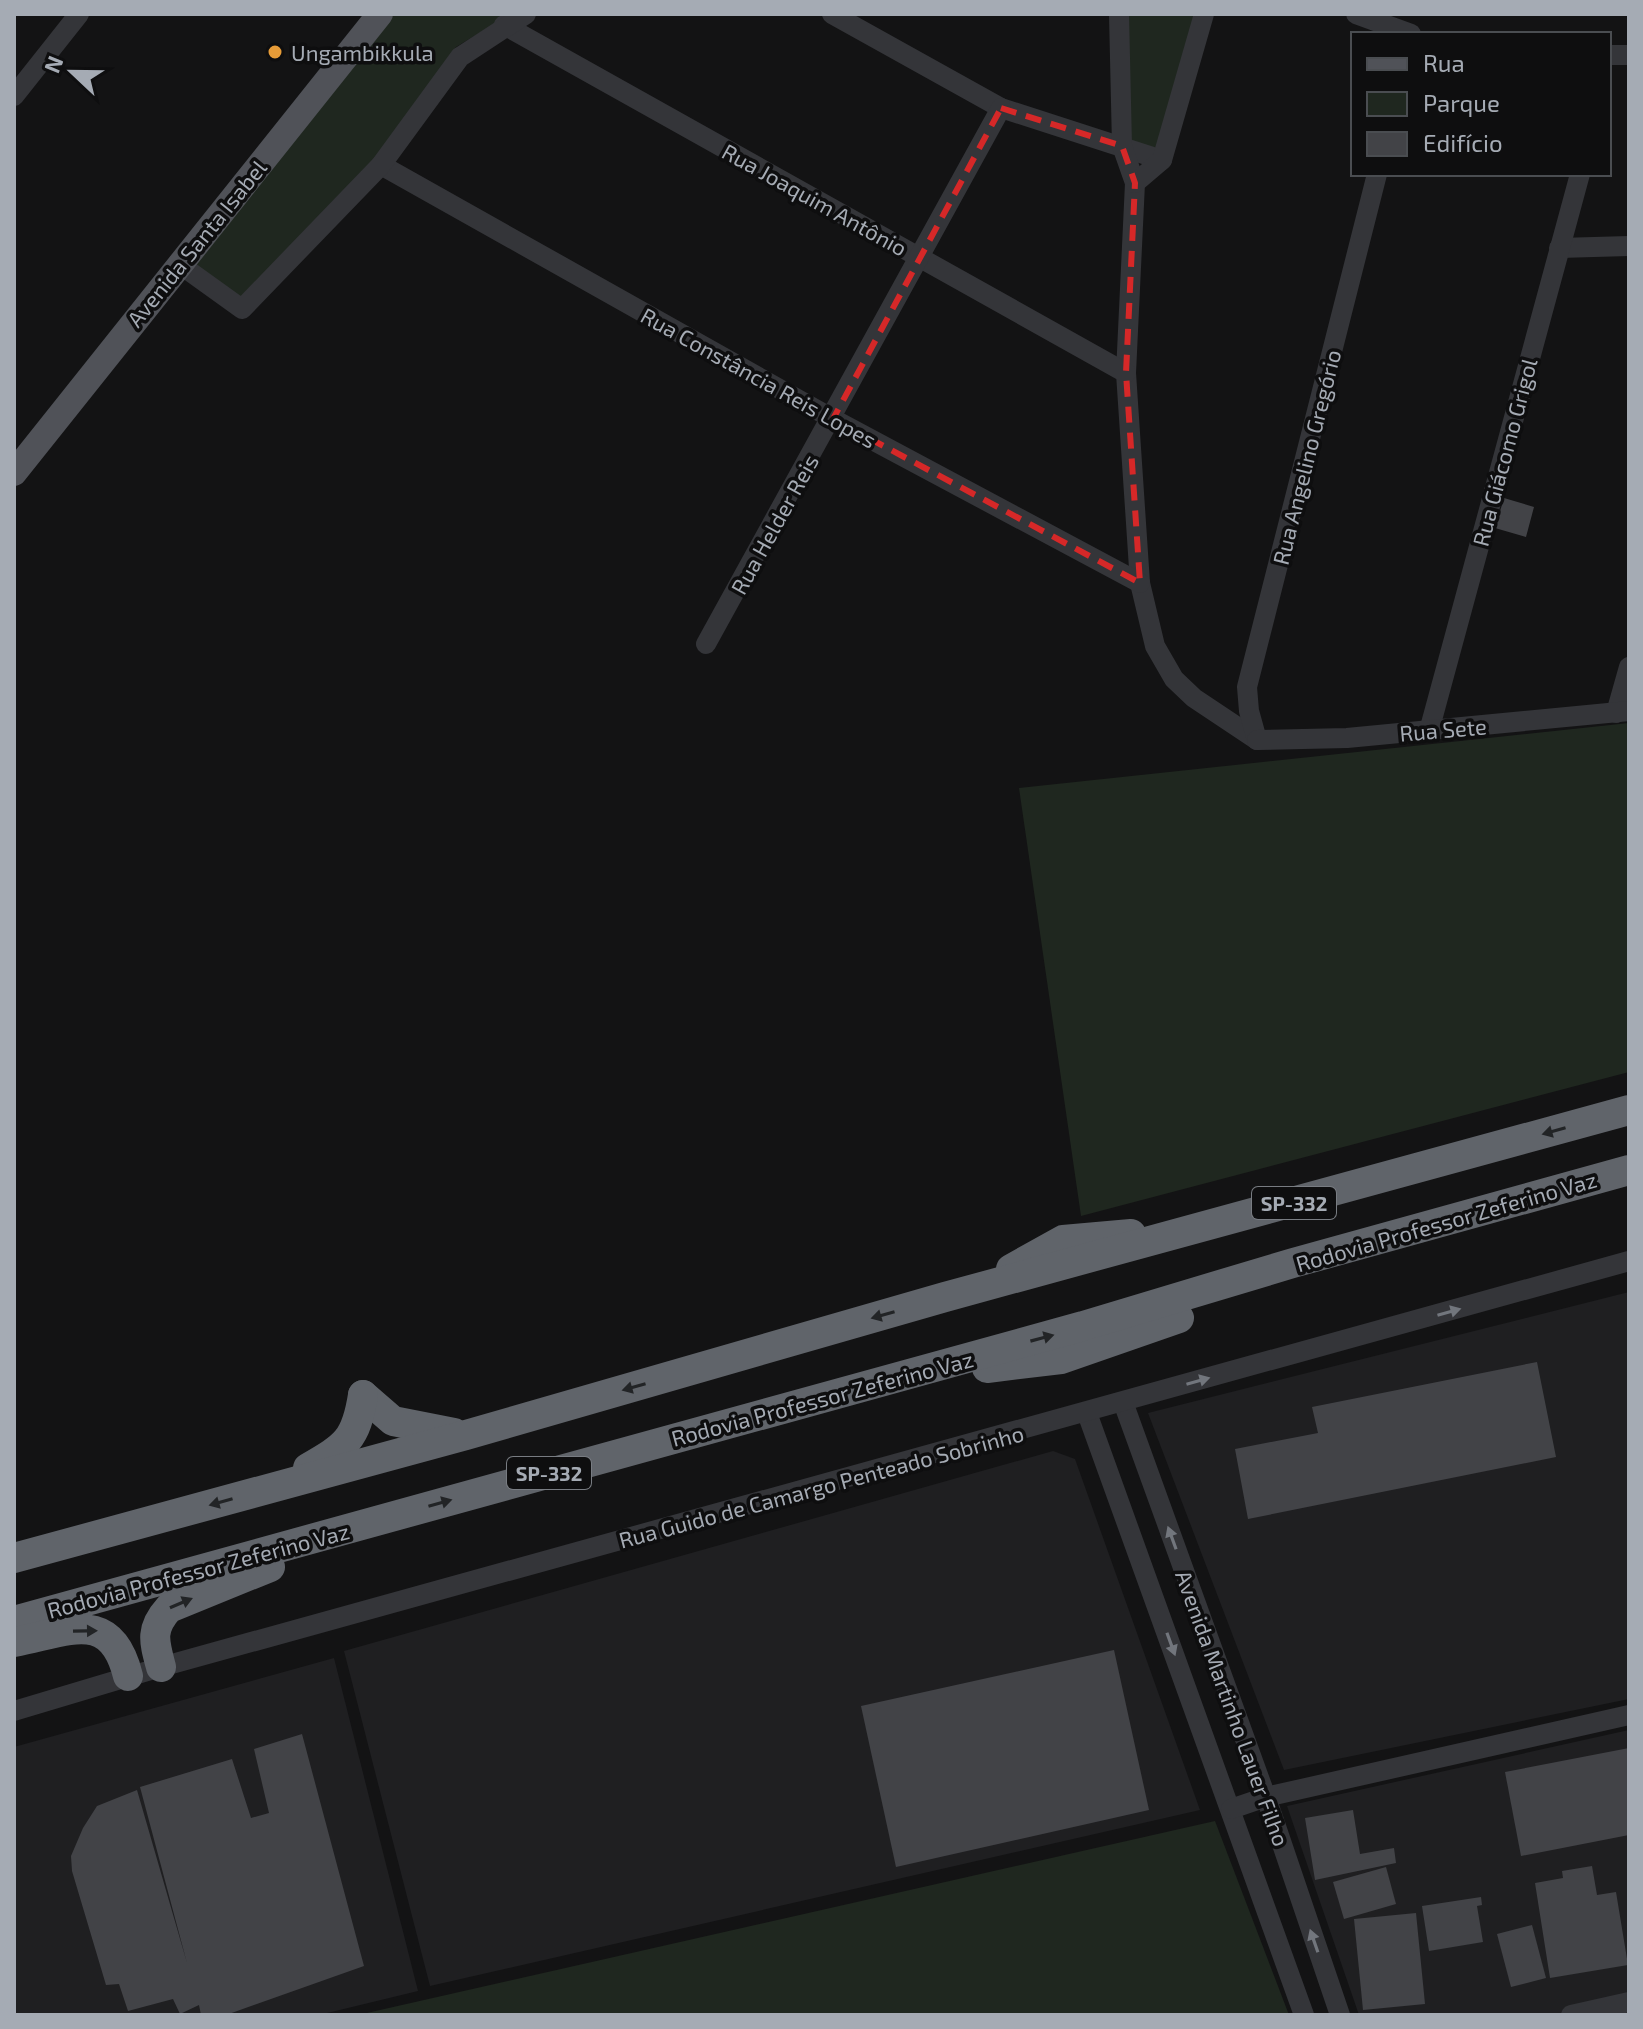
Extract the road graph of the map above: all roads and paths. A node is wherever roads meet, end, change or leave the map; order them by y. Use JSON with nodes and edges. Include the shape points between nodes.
{"nodes":[{"id":1,"x":79,"y":14,"type":"edge"},
{"id":2,"x":380,"y":14,"type":"edge"},
{"id":3,"x":526,"y":14,"type":"edge"},
{"id":4,"x":832,"y":14,"type":"edge"},
{"id":5,"x":1119,"y":14,"type":"edge"},
{"id":6,"x":1204,"y":14,"type":"edge"},
{"id":7,"x":1356,"y":14,"type":"edge"},
{"id":8,"x":504,"y":25,"type":"junction"},
{"id":9,"x":1406,"y":32,"type":"edge"},
{"id":10,"x":14,"y":96,"type":"edge"},
{"id":11,"x":1001,"y":108,"type":"junction"},
{"id":12,"x":1122,"y":146,"type":"junction"},
{"id":13,"x":1162,"y":160,"type":"junction"},
{"id":14,"x":381,"y":165,"type":"junction"},
{"id":15,"x":1376,"y":176,"type":"edge"},
{"id":16,"x":1579,"y":176,"type":"edge"},
{"id":17,"x":1135,"y":183,"type":"junction"},
{"id":18,"x":1629,"y":246,"type":"edge"},
{"id":19,"x":1559,"y":248,"type":"junction"},
{"id":20,"x":919,"y":257,"type":"junction"},
{"id":21,"x":178,"y":263,"type":"junction"},
{"id":22,"x":1126,"y":373,"type":"junction"},
{"id":23,"x":833,"y":419,"type":"junction"},
{"id":24,"x":14,"y":473,"type":"edge"},
{"id":25,"x":1140,"y":583,"type":"junction"},
{"id":26,"x":706,"y":644,"type":"dead end"},
{"id":27,"x":1629,"y":667,"type":"edge"},
{"id":28,"x":1622,"y":712,"type":"edge"},
{"id":29,"x":1429,"y":731,"type":"junction"},
{"id":30,"x":1257,"y":740,"type":"junction"},
{"id":31,"x":1629,"y":1110,"type":"edge"},
{"id":32,"x":1629,"y":1170,"type":"edge"},
{"id":33,"x":1629,"y":1261,"type":"edge"},
{"id":34,"x":1123,"y":1402,"type":"junction"},
{"id":35,"x":1087,"y":1413,"type":"junction"},
{"id":36,"x":466,"y":1435,"type":"junction"},
{"id":37,"x":281,"y":1485,"type":"junction"},
{"id":38,"x":389,"y":1518,"type":"junction"},
{"id":39,"x":14,"y":1558,"type":"edge"},
{"id":40,"x":14,"y":1621,"type":"edge"},
{"id":41,"x":14,"y":1642,"type":"edge"},
{"id":42,"x":161,"y":1667,"type":"junction"},
{"id":43,"x":128,"y":1676,"type":"junction"},
{"id":44,"x":14,"y":1711,"type":"edge"},
{"id":45,"x":1629,"y":1715,"type":"edge"},
{"id":46,"x":1266,"y":1797,"type":"junction"},
{"id":47,"x":1231,"y":1809,"type":"junction"},
{"id":48,"x":1629,"y":2002,"type":"edge"},
{"id":49,"x":1304,"y":2015,"type":"edge"},
{"id":50,"x":1340,"y":2015,"type":"edge"},
{"id":51,"x":1571,"y":2015,"type":"edge"}],
"edges":[{"from":1,"to":10,"type":"street"},
{"from":2,"to":21,"type":"main road","name":"Avenida Santa Isabel"},
{"from":3,"to":8,"type":"street"},
{"from":4,"to":11,"type":"street"},
{"from":5,"to":12,"type":"street"},
{"from":6,"to":13,"type":"street"},
{"from":7,"to":9,"type":"street"},
{"from":8,"to":14,"type":"street","via":[[460,57]]},
{"from":8,"to":20,"type":"street","name":"Rua Joaquim Antônio"},
{"from":11,"to":12,"type":"street"},
{"from":11,"to":20,"type":"street","name":"Rua Helder Reis"},
{"from":12,"to":13,"type":"street"},
{"from":12,"to":17,"type":"street"},
{"from":13,"to":17,"type":"street"},
{"from":14,"to":21,"type":"street","via":[[242,309]]},
{"from":14,"to":23,"type":"street","name":"Rua Constância Reis Lopes"},
{"from":15,"to":30,"type":"street","name":"Rua Angelino Gregório","via":[[1247,687]]},
{"from":16,"to":19,"type":"street","name":"Rua Giácomo Grigol"},
{"from":17,"to":22,"type":"street"},
{"from":18,"to":19,"type":"street"},
{"from":19,"to":29,"type":"street","name":"Rua Giácomo Grigol"},
{"from":20,"to":22,"type":"street","name":"Rua Joaquim Antônio"},
{"from":20,"to":23,"type":"street","name":"Rua Helder Reis"},
{"from":21,"to":24,"type":"main road","name":"Avenida Santa Isabel"},
{"from":22,"to":25,"type":"street"},
{"from":23,"to":25,"type":"street","name":"Rua Constância Reis Lopes"},
{"from":23,"to":26,"type":"street","name":"Rua Helder Reis"},
{"from":25,"to":30,"type":"street","via":[[1155,646],[1174,679]]},
{"from":27,"to":28,"type":"street"},
{"from":28,"to":29,"type":"street","name":"Rua Sete"},
{"from":29,"to":30,"type":"street","name":"Rua Sete"},
{"from":31,"to":36,"type":"highway","number":"SP-332","one_way":true,"via":[[958,1293]]},
{"from":38,"to":32,"type":"highway","name":"Rodovia Professor Zeferino Vaz","number":"SP-332","one_way":true},
{"from":34,"to":33,"type":"street","name":"Rua Guido de Camargo Penteado Sobrinho","one_way":true},
{"from":34,"to":35,"type":"street","name":"Rua Guido de Camargo Penteado Sobrinho"},
{"from":46,"to":34,"type":"street","name":"Avenida Martinho Lauer Filho","one_way":true},
{"from":35,"to":42,"type":"street","name":"Rua Guido de Camargo Penteado Sobrinho"},
{"from":35,"to":47,"type":"street","name":"Avenida Martinho Lauer Filho","one_way":true},
{"from":36,"to":37,"type":"highway","number":"SP-332"},
{"from":36,"to":37,"type":"highway","via":[[393,1421],[363,1395],[353,1436]]},
{"from":37,"to":39,"type":"highway","number":"SP-332","one_way":true},
{"from":38,"to":40,"type":"highway","name":"Rodovia Professor Zeferino Vaz","number":"SP-332"},
{"from":42,"to":38,"type":"highway","one_way":true,"via":[[153,1636],[157,1620],[169,1608]]},
{"from":41,"to":43,"type":"highway","one_way":true,"via":[[99,1631],[113,1638],[123,1653]]},
{"from":42,"to":43,"type":"street","name":"Rua Guido de Camargo Penteado Sobrinho"},
{"from":43,"to":44,"type":"street","name":"Rua Guido de Camargo Penteado Sobrinho"},
{"from":45,"to":46,"type":"street"},
{"from":46,"to":47,"type":"street"},
{"from":50,"to":46,"type":"street","name":"Avenida Martinho Lauer Filho","one_way":true},
{"from":47,"to":49,"type":"street","name":"Avenida Martinho Lauer Filho"},
{"from":48,"to":51,"type":"street"}]}
